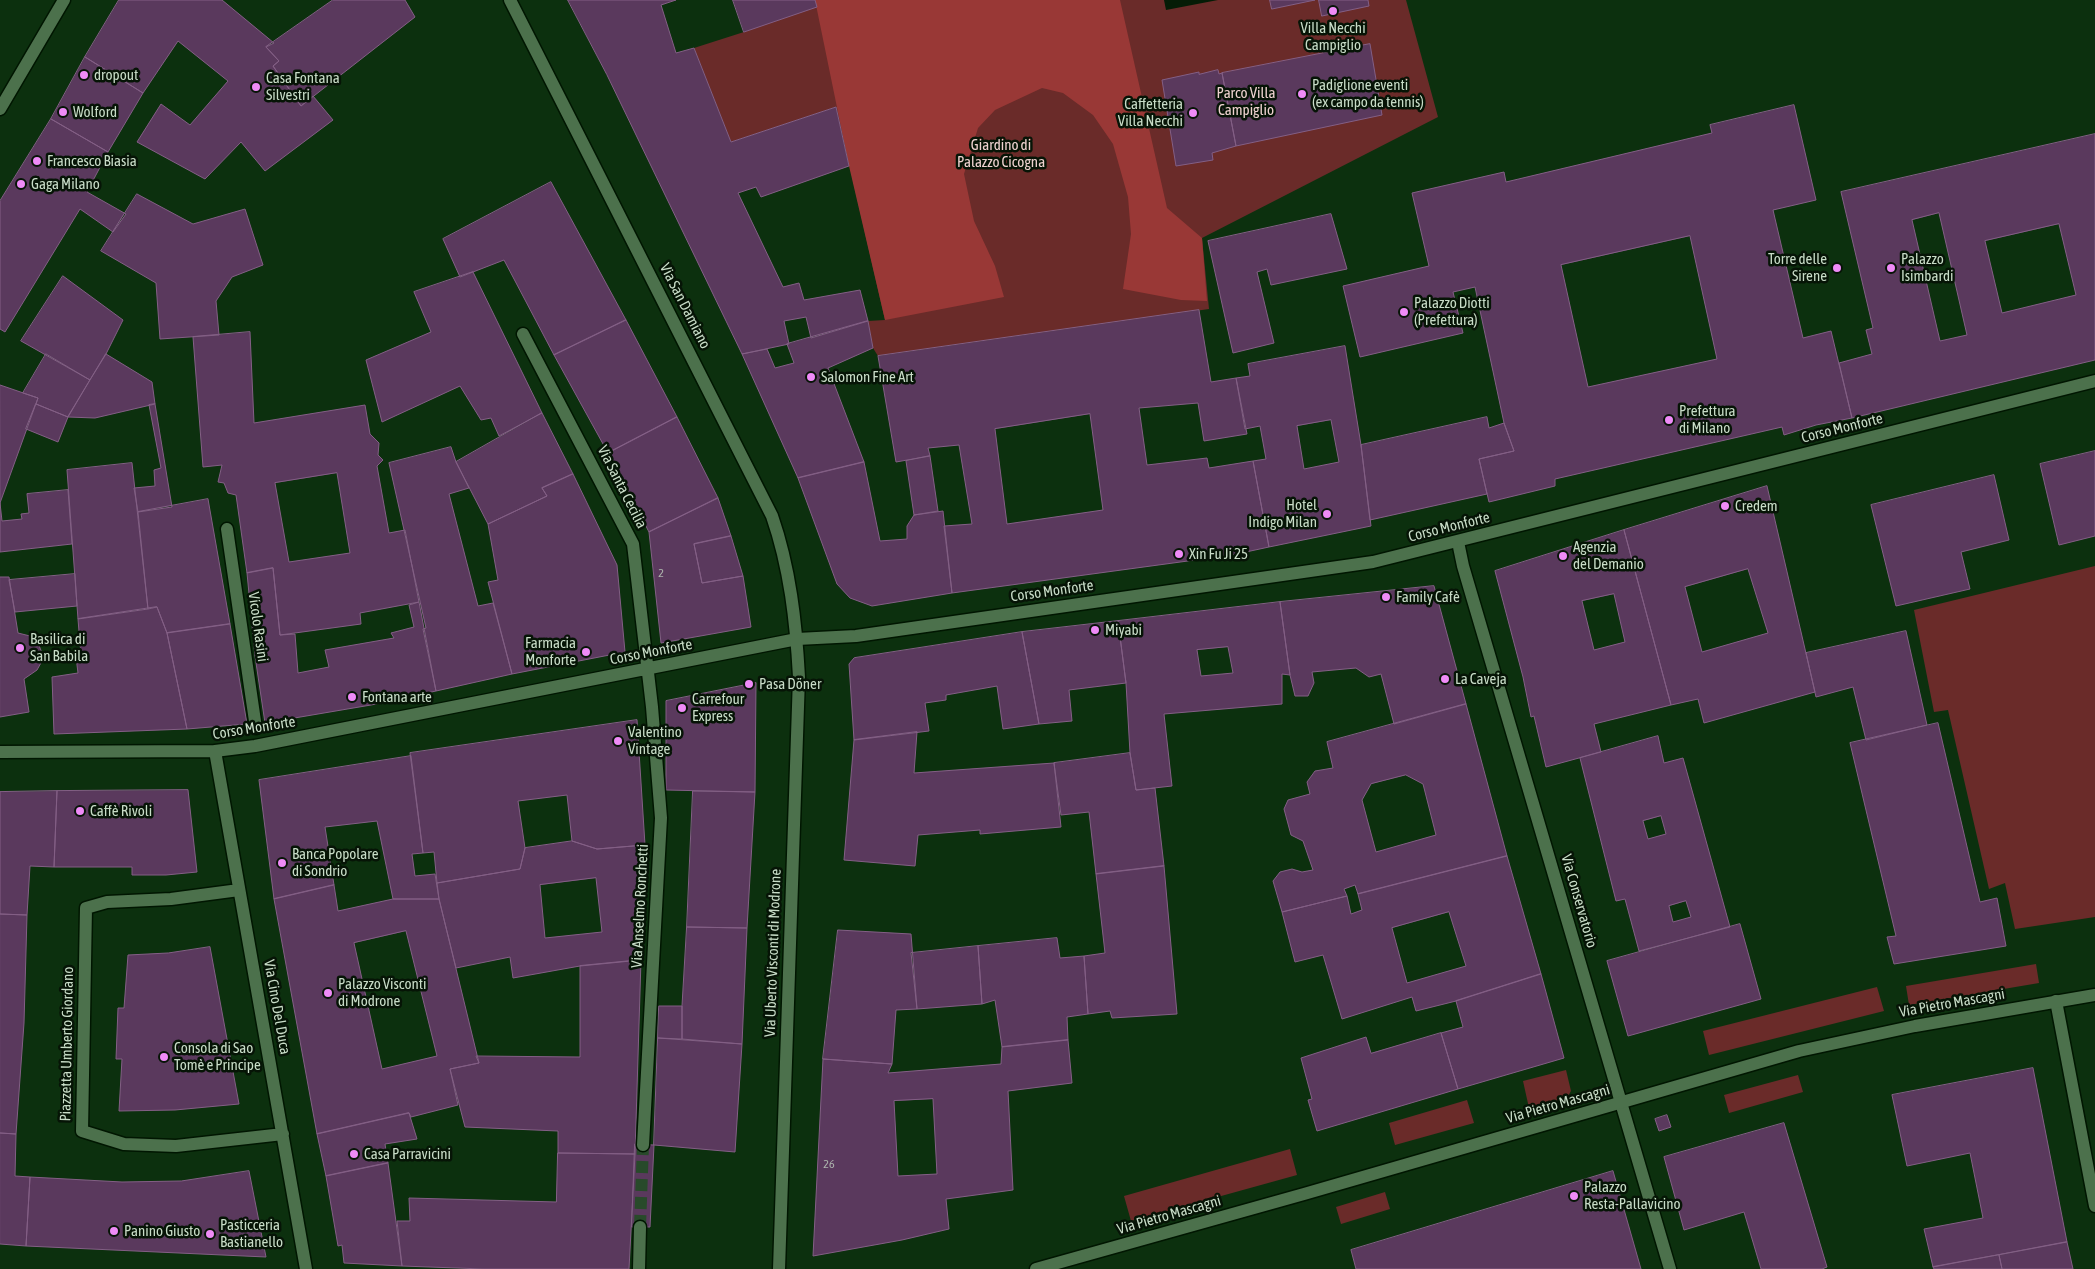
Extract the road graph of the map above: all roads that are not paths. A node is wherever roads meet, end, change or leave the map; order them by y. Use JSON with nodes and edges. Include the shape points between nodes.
{"nodes":[{"id":1,"x":64,"y":0,"type":"edge"},
{"id":2,"x":510,"y":0,"type":"edge"},
{"id":3,"x":0,"y":108,"type":"edge"},
{"id":4,"x":523,"y":334,"type":"dead end"},
{"id":5,"x":2095,"y":381,"type":"edge"},
{"id":6,"x":227,"y":529,"type":"dead end"},
{"id":7,"x":1458,"y":542,"type":"junction"},
{"id":8,"x":797,"y":639,"type":"junction"},
{"id":9,"x":648,"y":669,"type":"junction"},
{"id":10,"x":256,"y":728,"type":"dead end"},
{"id":11,"x":215,"y":751,"type":"junction"},
{"id":12,"x":0,"y":752,"type":"edge"},
{"id":13,"x":239,"y":890,"type":"junction"},
{"id":14,"x":2095,"y":995,"type":"edge"},
{"id":15,"x":2056,"y":1001,"type":"junction"},
{"id":16,"x":1622,"y":1103,"type":"junction"},
{"id":17,"x":283,"y":1134,"type":"junction"},
{"id":18,"x":643,"y":1145,"type":"tunnel mouth"},
{"id":19,"x":2095,"y":1206,"type":"edge"},
{"id":20,"x":640,"y":1227,"type":"tunnel mouth"},
{"id":21,"x":306,"y":1269,"type":"edge"},
{"id":22,"x":638,"y":1269,"type":"edge"},
{"id":23,"x":779,"y":1269,"type":"edge"},
{"id":24,"x":1036,"y":1269,"type":"edge"},
{"id":25,"x":1670,"y":1269,"type":"edge"}],
"edges":[{"from":1,"to":3,"type":"street"},
{"from":2,"to":8,"type":"street","name":"Via San Damiano","via":[[772,516],[789,579]]},
{"from":4,"to":9,"type":"street","name":"Via Santa Cecilia","via":[[633,544]]},
{"from":5,"to":7,"type":"street","name":"Corso Monforte"},
{"from":6,"to":10,"type":"street","name":"Vicolo Rasini"},
{"from":7,"to":8,"type":"street","name":"Corso Monforte","via":[[1373,562],[856,636]]},
{"from":7,"to":16,"type":"street","name":"Via Conservatorio"},
{"from":8,"to":9,"type":"street","name":"Corso Monforte"},
{"from":8,"to":23,"type":"street","name":"Via Uberto Visconti di Modrone","via":[[799,686]]},
{"from":9,"to":11,"type":"street","name":"Corso Monforte","via":[[255,746]]},
{"from":9,"to":18,"type":"street","name":"Via Anselmo Ronchetti","via":[[661,818]]},
{"from":11,"to":12,"type":"street","name":"Corso Monforte"},
{"from":11,"to":13,"type":"street","name":"Via Cino Del Duca"},
{"from":13,"to":17,"type":"street","name":"Via Cino Del Duca"},
{"from":13,"to":17,"type":"street","name":"Piazzetta Umberto Giordano","via":[[171,900],[107,902],[86,908],[82,1131],[124,1144],[176,1146]]},
{"from":14,"to":15,"type":"street","name":"Via Pietro Mascagni"},
{"from":15,"to":16,"type":"street","name":"Via Pietro Mascagni","via":[[1799,1051]]},
{"from":15,"to":19,"type":"street"},
{"from":16,"to":24,"type":"street","name":"Via Pietro Mascagni"},
{"from":16,"to":25,"type":"street","name":"Via Conservatorio"},
{"from":17,"to":21,"type":"street","name":"Via Cino Del Duca"},
{"from":20,"to":22,"type":"street"}]}
